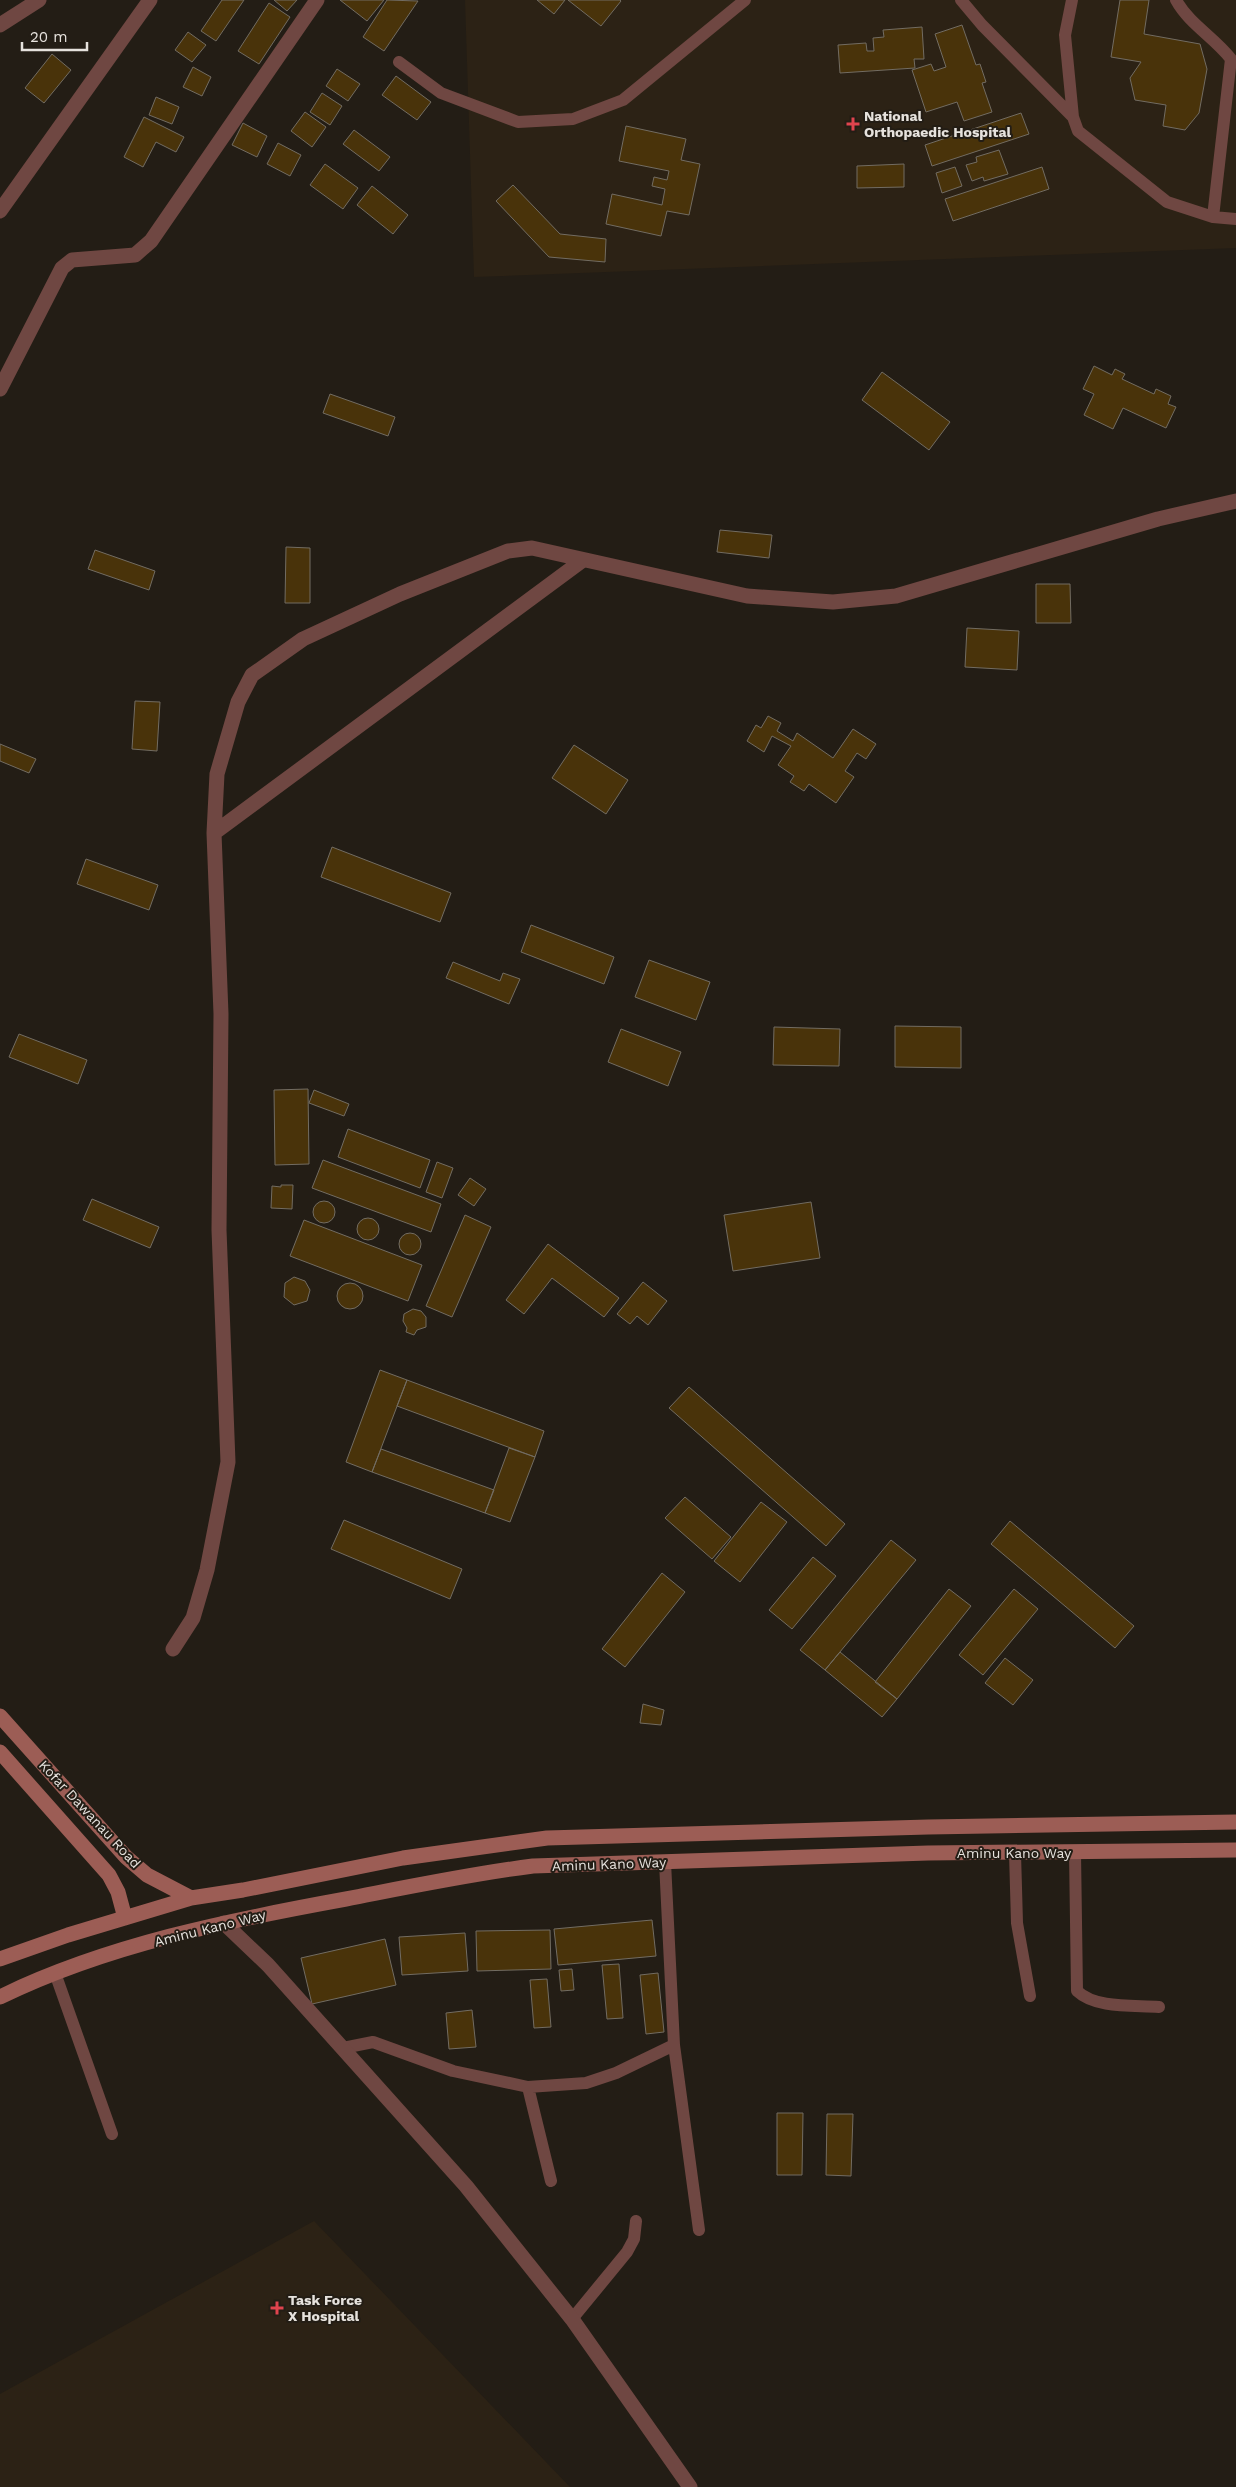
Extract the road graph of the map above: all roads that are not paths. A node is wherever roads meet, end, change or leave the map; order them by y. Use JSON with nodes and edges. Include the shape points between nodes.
{"nodes":[{"id":1,"x":39,"y":0,"type":"edge"},
{"id":2,"x":150,"y":0,"type":"edge"},
{"id":3,"x":316,"y":0,"type":"edge"},
{"id":4,"x":745,"y":0,"type":"edge"},
{"id":5,"x":961,"y":0,"type":"edge"},
{"id":6,"x":1072,"y":0,"type":"edge"},
{"id":7,"x":1176,"y":0,"type":"edge"},
{"id":8,"x":0,"y":26,"type":"edge"},
{"id":9,"x":399,"y":62,"type":"dead end"},
{"id":10,"x":1073,"y":117,"type":"junction"},
{"id":11,"x":0,"y":211,"type":"edge"},
{"id":12,"x":1213,"y":217,"type":"junction"},
{"id":13,"x":1236,"y":219,"type":"edge"},
{"id":14,"x":0,"y":389,"type":"edge"},
{"id":15,"x":1236,"y":501,"type":"edge"},
{"id":16,"x":583,"y":560,"type":"junction"},
{"id":17,"x":214,"y":833,"type":"junction"},
{"id":18,"x":173,"y":1649,"type":"dead end"},
{"id":19,"x":0,"y":1716,"type":"edge"},
{"id":20,"x":0,"y":1752,"type":"edge"},
{"id":21,"x":1236,"y":1822,"type":"edge"},
{"id":22,"x":928,"y":1827,"type":"junction"},
{"id":23,"x":1236,"y":1850,"type":"edge"},
{"id":24,"x":1075,"y":1852,"type":"junction"},
{"id":25,"x":1015,"y":1853,"type":"junction"},
{"id":26,"x":928,"y":1854,"type":"junction"},
{"id":27,"x":665,"y":1862,"type":"junction"},
{"id":28,"x":191,"y":1898,"type":"junction"},
{"id":29,"x":125,"y":1918,"type":"junction"},
{"id":30,"x":224,"y":1923,"type":"junction"},
{"id":31,"x":0,"y":1959,"type":"edge"},
{"id":32,"x":55,"y":1973,"type":"junction"},
{"id":33,"x":1030,"y":1996,"type":"dead end"},
{"id":34,"x":0,"y":1997,"type":"edge"},
{"id":35,"x":1159,"y":2007,"type":"dead end"},
{"id":36,"x":674,"y":2045,"type":"junction"},
{"id":37,"x":343,"y":2048,"type":"junction"},
{"id":38,"x":528,"y":2087,"type":"junction"},
{"id":39,"x":112,"y":2134,"type":"dead end"},
{"id":40,"x":551,"y":2181,"type":"dead end"},
{"id":41,"x":636,"y":2221,"type":"dead end"},
{"id":42,"x":699,"y":2230,"type":"dead end"},
{"id":43,"x":572,"y":2319,"type":"junction"},
{"id":44,"x":690,"y":2487,"type":"edge"}],
"edges":[{"from":1,"to":8,"type":"street"},
{"from":2,"to":11,"type":"street"},
{"from":3,"to":14,"type":"street","via":[[151,241],[135,255],[72,260],[62,268]]},
{"from":4,"to":9,"type":"lane","via":[[623,100],[573,119],[518,122],[441,93]]},
{"from":5,"to":10,"type":"lane"},
{"from":6,"to":10,"type":"lane","via":[[1065,35]]},
{"from":7,"to":12,"type":"lane","via":[[1184,14],[1231,59]]},
{"from":10,"to":12,"type":"lane","via":[[1078,131],[1167,202]]},
{"from":12,"to":13,"type":"lane"},
{"from":15,"to":16,"type":"street","via":[[1158,519],[896,596],[878,598],[833,602],[747,596]]},
{"from":16,"to":17,"type":"street"},
{"from":16,"to":17,"type":"street","via":[[532,548],[508,551],[400,594],[312,635],[262,666],[252,676],[236,711],[217,774]]},
{"from":17,"to":18,"type":"street","via":[[221,1014],[219,1230],[228,1462],[207,1570],[193,1618]]},
{"from":19,"to":28,"type":"main road","name":"Kofar Dawanau Road","via":[[126,1857],[147,1875]]},
{"from":20,"to":29,"type":"main road","name":"Kofar Dawanau Road","via":[[109,1875],[118,1892]]},
{"from":21,"to":22,"type":"main road","name":"Aminu Kano Way"},
{"from":22,"to":26,"type":"main road"},
{"from":22,"to":28,"type":"main road","name":"Aminu Kano Way","via":[[547,1838],[472,1846]]},
{"from":23,"to":24,"type":"main road","name":"Aminu Kano Way"},
{"from":24,"to":25,"type":"main road","name":"Aminu Kano Way"},
{"from":24,"to":35,"type":"lane","via":[[1077,1991],[1096,2002]]},
{"from":25,"to":26,"type":"main road","name":"Aminu Kano Way"},
{"from":25,"to":33,"type":"lane","via":[[1016,1923]]},
{"from":26,"to":27,"type":"main road","name":"Aminu Kano Way"},
{"from":27,"to":30,"type":"main road","name":"Aminu Kano Way","via":[[532,1866],[481,1873]]},
{"from":27,"to":36,"type":"lane"},
{"from":28,"to":29,"type":"main road","name":"Aminu Kano Way"},
{"from":29,"to":31,"type":"main road","name":"Aminu Kano Way"},
{"from":30,"to":32,"type":"main road","name":"Aminu Kano Way","via":[[180,1933]]},
{"from":30,"to":37,"type":"street","via":[[268,1965]]},
{"from":32,"to":34,"type":"main road","name":"Aminu Kano Way"},
{"from":32,"to":39,"type":"lane"},
{"from":36,"to":38,"type":"lane","via":[[616,2073],[586,2083]]},
{"from":36,"to":42,"type":"lane"},
{"from":37,"to":38,"type":"lane","via":[[373,2042],[453,2071]]},
{"from":37,"to":43,"type":"street","via":[[466,2186]]},
{"from":38,"to":40,"type":"lane"},
{"from":41,"to":43,"type":"lane","via":[[634,2239],[627,2252]]},
{"from":43,"to":44,"type":"street"}]}
